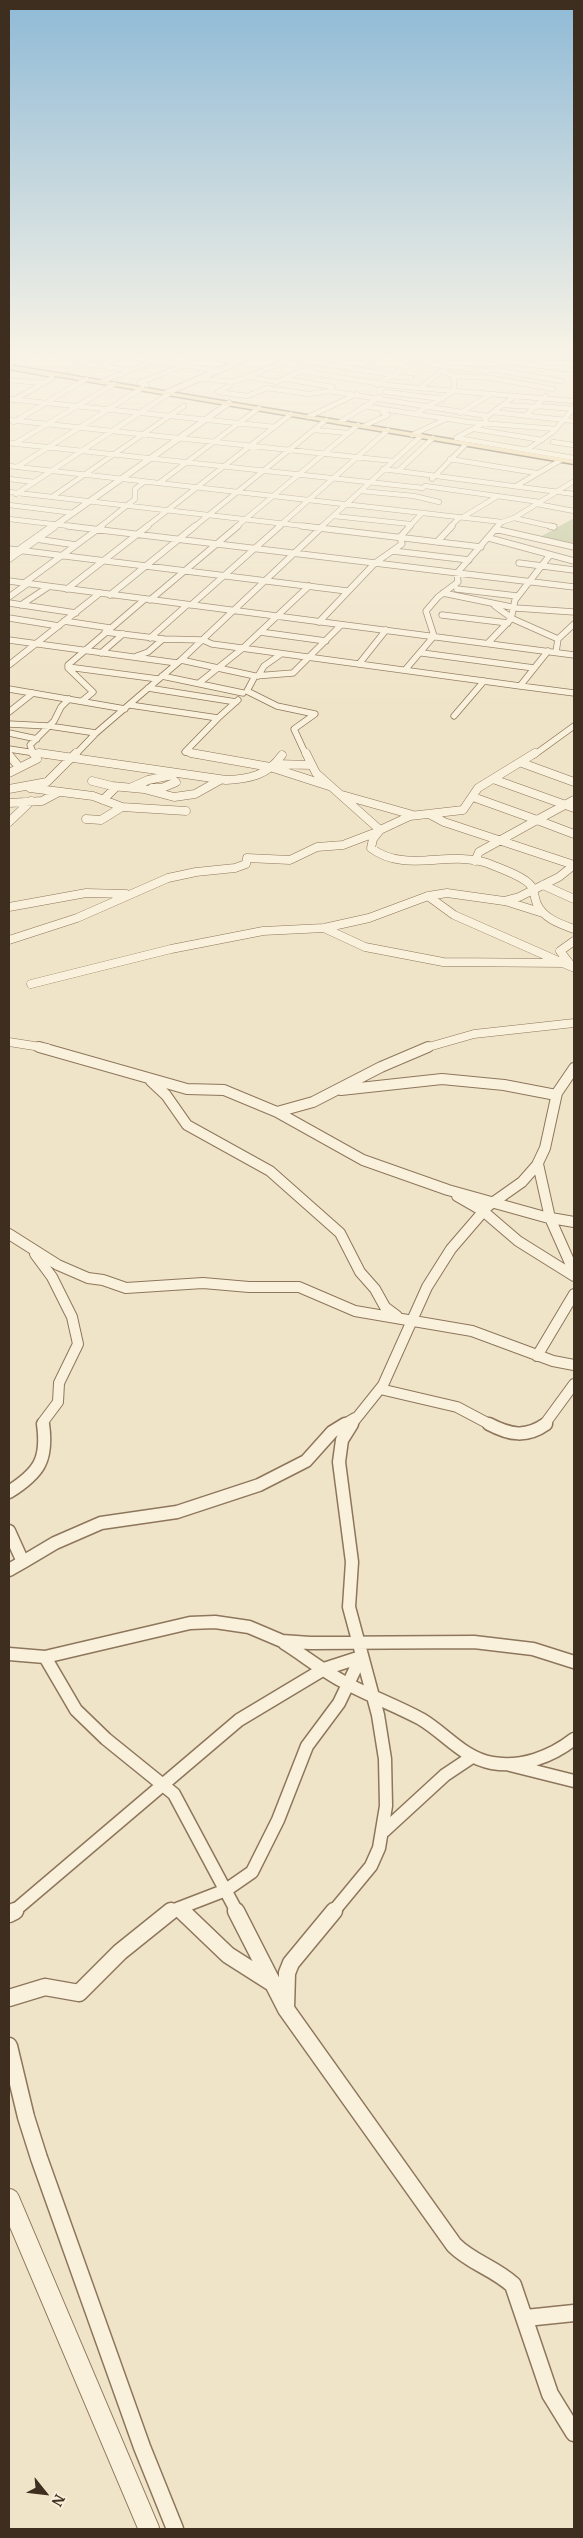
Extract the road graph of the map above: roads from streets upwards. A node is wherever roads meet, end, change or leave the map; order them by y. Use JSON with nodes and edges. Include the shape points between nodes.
{"nodes":[{"id":1,"x":29,"y":468,"type":"edge"},
{"id":2,"x":55,"y":468,"type":"edge"},
{"id":3,"x":94,"y":468,"type":"edge"},
{"id":4,"x":136,"y":468,"type":"edge"},
{"id":5,"x":179,"y":468,"type":"edge"},
{"id":6,"x":222,"y":468,"type":"edge"},
{"id":7,"x":249,"y":468,"type":"edge"},
{"id":8,"x":306,"y":468,"type":"edge"},
{"id":9,"x":345,"y":468,"type":"edge"},
{"id":10,"x":402,"y":468,"type":"edge"},
{"id":11,"x":441,"y":468,"type":"edge"},
{"id":12,"x":493,"y":468,"type":"edge"},
{"id":13,"x":511,"y":468,"type":"edge"},
{"id":14,"x":513,"y":468,"type":"edge"},
{"id":15,"x":545,"y":468,"type":"edge"},
{"id":16,"x":383,"y":469,"type":"joint"},
{"id":17,"x":264,"y":470,"type":"junction"},
{"id":18,"x":51,"y":471,"type":"junction"},
{"id":19,"x":400,"y":471,"type":"junction"},
{"id":20,"x":489,"y":471,"type":"dead end"},
{"id":21,"x":505,"y":473,"type":"dead end"},
{"id":22,"x":536,"y":473,"type":"junction"},
{"id":23,"x":299,"y":474,"type":"junction"},
{"id":24,"x":85,"y":475,"type":"junction"},
{"id":25,"x":435,"y":475,"type":"junction"},
{"id":26,"x":482,"y":476,"type":"dead end"},
{"id":27,"x":335,"y":478,"type":"junction"},
{"id":28,"x":499,"y":478,"type":"dead end"},
{"id":29,"x":9,"y":479,"type":"edge"},
{"id":30,"x":121,"y":479,"type":"junction"},
{"id":31,"x":476,"y":480,"type":"junction"},
{"id":32,"x":574,"y":481,"type":"edge"},
{"id":33,"x":35,"y":482,"type":"junction"},
{"id":34,"x":144,"y":482,"type":"junction"},
{"id":35,"x":370,"y":482,"type":"junction"},
{"id":36,"x":159,"y":483,"type":"junction"},
{"id":37,"x":492,"y":483,"type":"junction"},
{"id":38,"x":390,"y":484,"type":"junction"},
{"id":39,"x":516,"y":486,"type":"junction"},
{"id":40,"x":424,"y":487,"type":"junction"},
{"id":41,"x":197,"y":488,"type":"junction"},
{"id":42,"x":457,"y":490,"type":"junction"},
{"id":43,"x":361,"y":491,"type":"junction"},
{"id":44,"x":559,"y":491,"type":"junction"},
{"id":45,"x":9,"y":492,"type":"edge"},
{"id":46,"x":237,"y":492,"type":"junction"},
{"id":47,"x":18,"y":493,"type":"junction"},
{"id":48,"x":451,"y":494,"type":"dead end"},
{"id":49,"x":574,"y":494,"type":"edge"},
{"id":50,"x":273,"y":496,"type":"junction"},
{"id":51,"x":414,"y":496,"type":"junction"},
{"id":52,"x":498,"y":496,"type":"junction"},
{"id":53,"x":52,"y":497,"type":"junction"},
{"id":54,"x":445,"y":498,"type":"dead end"},
{"id":55,"x":9,"y":499,"type":"edge"},
{"id":56,"x":310,"y":500,"type":"junction"},
{"id":57,"x":90,"y":501,"type":"junction"},
{"id":58,"x":439,"y":502,"type":"junction"},
{"id":59,"x":539,"y":503,"type":"junction"},
{"id":60,"x":346,"y":504,"type":"junction"},
{"id":61,"x":9,"y":505,"type":"edge"},
{"id":62,"x":128,"y":506,"type":"junction"},
{"id":63,"x":168,"y":510,"type":"junction"},
{"id":64,"x":574,"y":511,"type":"edge"},
{"id":65,"x":74,"y":513,"type":"junction"},
{"id":66,"x":424,"y":513,"type":"junction"},
{"id":67,"x":208,"y":515,"type":"junction"},
{"id":68,"x":334,"y":516,"type":"junction"},
{"id":69,"x":462,"y":517,"type":"junction"},
{"id":70,"x":514,"y":518,"type":"junction"},
{"id":71,"x":9,"y":519,"type":"edge"},
{"id":72,"x":18,"y":520,"type":"junction"},
{"id":73,"x":246,"y":520,"type":"junction"},
{"id":74,"x":374,"y":520,"type":"junction"},
{"id":75,"x":502,"y":522,"type":"junction"},
{"id":76,"x":283,"y":524,"type":"junction"},
{"id":77,"x":410,"y":524,"type":"junction"},
{"id":78,"x":57,"y":525,"type":"junction"},
{"id":79,"x":9,"y":526,"type":"edge"},
{"id":80,"x":554,"y":527,"type":"dead end"},
{"id":81,"x":321,"y":528,"type":"junction"},
{"id":82,"x":496,"y":529,"type":"junction"},
{"id":83,"x":96,"y":530,"type":"junction"},
{"id":84,"x":362,"y":533,"type":"junction"},
{"id":85,"x":137,"y":535,"type":"junction"},
{"id":86,"x":400,"y":537,"type":"junction"},
{"id":87,"x":489,"y":538,"type":"junction"},
{"id":88,"x":36,"y":539,"type":"junction"},
{"id":89,"x":178,"y":540,"type":"junction"},
{"id":90,"x":437,"y":542,"type":"junction"},
{"id":91,"x":76,"y":544,"type":"junction"},
{"id":92,"x":216,"y":544,"type":"junction"},
{"id":93,"x":567,"y":545,"type":"junction"},
{"id":94,"x":481,"y":547,"type":"junction"},
{"id":95,"x":574,"y":547,"type":"edge"},
{"id":96,"x":9,"y":549,"type":"edge"},
{"id":97,"x":255,"y":549,"type":"junction"},
{"id":98,"x":20,"y":550,"type":"junction"},
{"id":99,"x":393,"y":551,"type":"junction"},
{"id":100,"x":529,"y":551,"type":"junction"},
{"id":101,"x":294,"y":554,"type":"junction"},
{"id":102,"x":412,"y":554,"type":"junction"},
{"id":103,"x":61,"y":555,"type":"junction"},
{"id":104,"x":550,"y":555,"type":"junction"},
{"id":105,"x":559,"y":557,"type":"junction"},
{"id":106,"x":9,"y":558,"type":"edge"},
{"id":107,"x":469,"y":560,"type":"junction"},
{"id":108,"x":104,"y":561,"type":"junction"},
{"id":109,"x":574,"y":561,"type":"edge"},
{"id":110,"x":519,"y":562,"type":"junction"},
{"id":111,"x":375,"y":563,"type":"junction"},
{"id":112,"x":146,"y":566,"type":"junction"},
{"id":113,"x":544,"y":566,"type":"junction"},
{"id":114,"x":411,"y":568,"type":"junction"},
{"id":115,"x":574,"y":569,"type":"edge"},
{"id":116,"x":184,"y":571,"type":"junction"},
{"id":117,"x":457,"y":573,"type":"junction"},
{"id":118,"x":224,"y":576,"type":"junction"},
{"id":119,"x":507,"y":578,"type":"junction"},
{"id":120,"x":265,"y":581,"type":"junction"},
{"id":121,"x":9,"y":582,"type":"edge"},
{"id":122,"x":528,"y":582,"type":"junction"},
{"id":123,"x":25,"y":584,"type":"junction"},
{"id":124,"x":309,"y":586,"type":"junction"},
{"id":125,"x":574,"y":586,"type":"edge"},
{"id":126,"x":48,"y":587,"type":"junction"},
{"id":127,"x":451,"y":588,"type":"junction"},
{"id":128,"x":67,"y":589,"type":"junction"},
{"id":129,"x":347,"y":591,"type":"junction"},
{"id":130,"x":100,"y":593,"type":"junction"},
{"id":131,"x":443,"y":593,"type":"junction"},
{"id":132,"x":110,"y":595,"type":"junction"},
{"id":133,"x":517,"y":596,"type":"junction"},
{"id":134,"x":9,"y":597,"type":"edge"},
{"id":135,"x":148,"y":600,"type":"junction"},
{"id":136,"x":9,"y":604,"type":"edge"},
{"id":137,"x":492,"y":604,"type":"junction"},
{"id":138,"x":21,"y":605,"type":"junction"},
{"id":139,"x":189,"y":605,"type":"junction"},
{"id":140,"x":516,"y":608,"type":"junction"},
{"id":141,"x":234,"y":611,"type":"junction"},
{"id":142,"x":574,"y":612,"type":"edge"},
{"id":143,"x":76,"y":613,"type":"junction"},
{"id":144,"x":442,"y":615,"type":"dead end"},
{"id":145,"x":277,"y":616,"type":"junction"},
{"id":146,"x":9,"y":618,"type":"edge"},
{"id":147,"x":20,"y":620,"type":"junction"},
{"id":148,"x":510,"y":621,"type":"junction"},
{"id":149,"x":319,"y":622,"type":"junction"},
{"id":150,"x":62,"y":624,"type":"junction"},
{"id":151,"x":574,"y":624,"type":"edge"},
{"id":152,"x":341,"y":625,"type":"junction"},
{"id":153,"x":9,"y":627,"type":"edge"},
{"id":154,"x":108,"y":630,"type":"junction"},
{"id":155,"x":386,"y":630,"type":"junction"},
{"id":156,"x":260,"y":632,"type":"junction"},
{"id":157,"x":123,"y":634,"type":"junction"},
{"id":158,"x":434,"y":636,"type":"junction"},
{"id":159,"x":150,"y":638,"type":"junction"},
{"id":160,"x":162,"y":639,"type":"junction"},
{"id":161,"x":558,"y":639,"type":"junction"},
{"id":162,"x":9,"y":640,"type":"edge"},
{"id":163,"x":203,"y":640,"type":"junction"},
{"id":164,"x":326,"y":641,"type":"junction"},
{"id":165,"x":38,"y":644,"type":"junction"},
{"id":166,"x":277,"y":644,"type":"dead end"},
{"id":167,"x":488,"y":644,"type":"junction"},
{"id":168,"x":243,"y":648,"type":"junction"},
{"id":169,"x":84,"y":650,"type":"junction"},
{"id":170,"x":548,"y":651,"type":"junction"},
{"id":171,"x":101,"y":652,"type":"junction"},
{"id":172,"x":269,"y":652,"type":"junction"},
{"id":173,"x":556,"y":652,"type":"junction"},
{"id":174,"x":422,"y":653,"type":"junction"},
{"id":175,"x":9,"y":654,"type":"edge"},
{"id":176,"x":281,"y":654,"type":"junction"},
{"id":177,"x":574,"y":655,"type":"edge"},
{"id":178,"x":22,"y":656,"type":"junction"},
{"id":179,"x":135,"y":657,"type":"junction"},
{"id":180,"x":308,"y":658,"type":"junction"},
{"id":181,"x":179,"y":662,"type":"junction"},
{"id":182,"x":359,"y":664,"type":"junction"},
{"id":183,"x":9,"y":665,"type":"edge"},
{"id":184,"x":68,"y":667,"type":"junction"},
{"id":185,"x":218,"y":668,"type":"junction"},
{"id":186,"x":534,"y":668,"type":"junction"},
{"id":187,"x":405,"y":670,"type":"junction"},
{"id":188,"x":257,"y":676,"type":"junction"},
{"id":189,"x":160,"y":678,"type":"junction"},
{"id":190,"x":484,"y":682,"type":"junction"},
{"id":191,"x":199,"y":683,"type":"junction"},
{"id":192,"x":520,"y":686,"type":"junction"},
{"id":193,"x":148,"y":688,"type":"junction"},
{"id":194,"x":9,"y":689,"type":"edge"},
{"id":195,"x":245,"y":692,"type":"junction"},
{"id":196,"x":33,"y":693,"type":"junction"},
{"id":197,"x":574,"y":693,"type":"edge"},
{"id":198,"x":69,"y":699,"type":"junction"},
{"id":199,"x":82,"y":701,"type":"junction"},
{"id":200,"x":236,"y":702,"type":"junction"},
{"id":201,"x":127,"y":707,"type":"junction"},
{"id":202,"x":9,"y":712,"type":"edge"},
{"id":203,"x":454,"y":716,"type":"dead end"},
{"id":204,"x":218,"y":718,"type":"junction"},
{"id":205,"x":9,"y":724,"type":"edge"},
{"id":206,"x":49,"y":726,"type":"junction"},
{"id":207,"x":574,"y":726,"type":"edge"},
{"id":208,"x":9,"y":733,"type":"edge"},
{"id":209,"x":96,"y":733,"type":"junction"},
{"id":210,"x":37,"y":739,"type":"junction"},
{"id":211,"x":9,"y":749,"type":"edge"},
{"id":212,"x":32,"y":752,"type":"junction"},
{"id":213,"x":282,"y":755,"type":"dead end"},
{"id":214,"x":74,"y":758,"type":"junction"},
{"id":215,"x":10,"y":759,"type":"edge"},
{"id":216,"x":292,"y":759,"type":"dead end"},
{"id":217,"x":522,"y":763,"type":"junction"},
{"id":218,"x":274,"y":764,"type":"junction"},
{"id":219,"x":311,"y":765,"type":"junction"},
{"id":220,"x":19,"y":767,"type":"junction"},
{"id":221,"x":9,"y":773,"type":"edge"},
{"id":222,"x":180,"y":774,"type":"junction"},
{"id":223,"x":493,"y":779,"type":"junction"},
{"id":224,"x":220,"y":780,"type":"junction"},
{"id":225,"x":92,"y":781,"type":"dead end"},
{"id":226,"x":176,"y":782,"type":"dead end"},
{"id":227,"x":574,"y":782,"type":"edge"},
{"id":228,"x":112,"y":786,"type":"junction"},
{"id":229,"x":330,"y":786,"type":"junction"},
{"id":230,"x":22,"y":787,"type":"junction"},
{"id":231,"x":131,"y":788,"type":"junction"},
{"id":232,"x":9,"y":789,"type":"edge"},
{"id":233,"x":144,"y":789,"type":"junction"},
{"id":234,"x":42,"y":790,"type":"junction"},
{"id":235,"x":59,"y":792,"type":"junction"},
{"id":236,"x":340,"y":795,"type":"junction"},
{"id":237,"x":472,"y":797,"type":"junction"},
{"id":238,"x":103,"y":800,"type":"junction"},
{"id":239,"x":574,"y":800,"type":"edge"},
{"id":240,"x":9,"y":803,"type":"edge"},
{"id":241,"x":29,"y":803,"type":"junction"},
{"id":242,"x":564,"y":804,"type":"junction"},
{"id":243,"x":122,"y":807,"type":"junction"},
{"id":244,"x":574,"y":808,"type":"edge"},
{"id":245,"x":186,"y":811,"type":"dead end"},
{"id":246,"x":429,"y":814,"type":"junction"},
{"id":247,"x":413,"y":815,"type":"junction"},
{"id":248,"x":86,"y":820,"type":"dead end"},
{"id":249,"x":537,"y":820,"type":"junction"},
{"id":250,"x":9,"y":822,"type":"edge"},
{"id":251,"x":378,"y":831,"type":"junction"},
{"id":252,"x":574,"y":834,"type":"edge"},
{"id":253,"x":501,"y":841,"type":"junction"},
{"id":254,"x":475,"y":860,"type":"junction"},
{"id":255,"x":574,"y":865,"type":"edge"},
{"id":256,"x":543,"y":885,"type":"junction"},
{"id":257,"x":534,"y":888,"type":"junction"},
{"id":258,"x":129,"y":894,"type":"junction"},
{"id":259,"x":428,"y":896,"type":"junction"},
{"id":260,"x":574,"y":899,"type":"edge"},
{"id":261,"x":504,"y":901,"type":"junction"},
{"id":262,"x":9,"y":907,"type":"edge"},
{"id":263,"x":543,"y":913,"type":"junction"},
{"id":264,"x":324,"y":928,"type":"junction"},
{"id":265,"x":574,"y":929,"type":"edge"},
{"id":266,"x":9,"y":940,"type":"edge"},
{"id":267,"x":574,"y":941,"type":"edge"},
{"id":268,"x":560,"y":951,"type":"junction"},
{"id":269,"x":546,"y":955,"type":"junction"},
{"id":270,"x":533,"y":961,"type":"junction"},
{"id":271,"x":570,"y":966,"type":"edge"},
{"id":272,"x":31,"y":984,"type":"dead end"},
{"id":273,"x":574,"y":1023,"type":"edge"},
{"id":274,"x":9,"y":1042,"type":"edge"},
{"id":275,"x":574,"y":1068,"type":"edge"},
{"id":276,"x":146,"y":1077,"type":"junction"},
{"id":277,"x":337,"y":1090,"type":"junction"},
{"id":278,"x":556,"y":1095,"type":"junction"},
{"id":279,"x":277,"y":1112,"type":"junction"},
{"id":280,"x":538,"y":1164,"type":"junction"},
{"id":281,"x":448,"y":1190,"type":"junction"},
{"id":282,"x":493,"y":1201,"type":"junction"},
{"id":283,"x":483,"y":1211,"type":"junction"},
{"id":284,"x":550,"y":1218,"type":"junction"},
{"id":285,"x":574,"y":1222,"type":"edge"},
{"id":286,"x":9,"y":1234,"type":"edge"},
{"id":287,"x":32,"y":1251,"type":"junction"},
{"id":288,"x":574,"y":1272,"type":"edge"},
{"id":289,"x":574,"y":1276,"type":"edge"},
{"id":290,"x":574,"y":1294,"type":"edge"},
{"id":291,"x":401,"y":1318,"type":"junction"},
{"id":292,"x":413,"y":1320,"type":"junction"},
{"id":293,"x":537,"y":1356,"type":"junction"},
{"id":294,"x":574,"y":1365,"type":"edge"},
{"id":295,"x":574,"y":1384,"type":"edge"},
{"id":296,"x":380,"y":1389,"type":"junction"},
{"id":297,"x":358,"y":1416,"type":"junction"},
{"id":298,"x":9,"y":1492,"type":"edge"},
{"id":299,"x":9,"y":1531,"type":"edge"},
{"id":300,"x":23,"y":1562,"type":"junction"},
{"id":301,"x":9,"y":1570,"type":"edge"},
{"id":302,"x":282,"y":1642,"type":"junction"},
{"id":303,"x":357,"y":1642,"type":"junction"},
{"id":304,"x":9,"y":1654,"type":"edge"},
{"id":305,"x":45,"y":1657,"type":"junction"},
{"id":306,"x":361,"y":1657,"type":"junction"},
{"id":307,"x":574,"y":1662,"type":"edge"},
{"id":308,"x":324,"y":1669,"type":"junction"},
{"id":309,"x":347,"y":1684,"type":"junction"},
{"id":310,"x":374,"y":1696,"type":"junction"},
{"id":311,"x":574,"y":1739,"type":"edge"},
{"id":312,"x":472,"y":1757,"type":"junction"},
{"id":313,"x":503,"y":1764,"type":"junction"},
{"id":314,"x":574,"y":1781,"type":"edge"},
{"id":315,"x":165,"y":1785,"type":"junction"},
{"id":316,"x":384,"y":1831,"type":"junction"},
{"id":317,"x":226,"y":1890,"type":"junction"},
{"id":318,"x":179,"y":1908,"type":"junction"},
{"id":319,"x":9,"y":1914,"type":"edge"},
{"id":320,"x":273,"y":1984,"type":"junction"},
{"id":321,"x":9,"y":1998,"type":"edge"},
{"id":322,"x":286,"y":2008,"type":"junction"},
{"id":323,"x":9,"y":2046,"type":"edge"},
{"id":324,"x":9,"y":2199,"type":"edge"},
{"id":325,"x":574,"y":2313,"type":"edge"},
{"id":326,"x":526,"y":2318,"type":"junction"},
{"id":327,"x":574,"y":2433,"type":"edge"},
{"id":328,"x":149,"y":2529,"type":"edge"},
{"id":329,"x":174,"y":2529,"type":"edge"}],
"edges":[{"from":1,"to":18,"type":"street"},
{"from":2,"to":18,"type":"street"},
{"from":3,"to":24,"type":"street"},
{"from":4,"to":30,"type":"street"},
{"from":5,"to":36,"type":"street"},
{"from":6,"to":41,"type":"street"},
{"from":7,"to":17,"type":"street"},
{"from":8,"to":23,"type":"street"},
{"from":9,"to":27,"type":"street"},
{"from":10,"to":19,"type":"street"},
{"from":11,"to":25,"type":"street"},
{"from":12,"to":20,"type":"street"},
{"from":13,"to":21,"type":"street"},
{"from":14,"to":22,"type":"street"},
{"from":15,"to":22,"type":"street"},
{"from":16,"to":19,"type":"street"},
{"from":16,"to":35,"type":"street"},
{"from":17,"to":23,"type":"street"},
{"from":17,"to":46,"type":"street"},
{"from":18,"to":24,"type":"street"},
{"from":18,"to":33,"type":"street"},
{"from":19,"to":25,"type":"street"},
{"from":19,"to":38,"type":"street"},
{"from":22,"to":39,"type":"street"},
{"from":23,"to":27,"type":"street"},
{"from":23,"to":50,"type":"street"},
{"from":24,"to":30,"type":"street"},
{"from":24,"to":53,"type":"street"},
{"from":25,"to":31,"type":"street"},
{"from":25,"to":40,"type":"street"},
{"from":26,"to":31,"type":"street"},
{"from":27,"to":35,"type":"street"},
{"from":27,"to":56,"type":"street"},
{"from":28,"to":37,"type":"street"},
{"from":29,"to":33,"type":"street"},
{"from":30,"to":34,"type":"street"},
{"from":30,"to":57,"type":"street"},
{"from":31,"to":37,"type":"street"},
{"from":32,"to":44,"type":"street"},
{"from":33,"to":47,"type":"street"},
{"from":34,"to":36,"type":"street"},
{"from":34,"to":62,"type":"street","via":[[135,489],[135,499]]},
{"from":35,"to":38,"type":"street"},
{"from":35,"to":43,"type":"street"},
{"from":36,"to":41,"type":"street"},
{"from":37,"to":39,"type":"street"},
{"from":38,"to":40,"type":"street"},
{"from":39,"to":44,"type":"street"},
{"from":40,"to":42,"type":"street"},
{"from":40,"to":51,"type":"street"},
{"from":41,"to":46,"type":"street"},
{"from":41,"to":63,"type":"street"},
{"from":42,"to":48,"type":"street"},
{"from":42,"to":52,"type":"street"},
{"from":43,"to":51,"type":"street"},
{"from":43,"to":60,"type":"street"},
{"from":44,"to":49,"type":"street"},
{"from":44,"to":59,"type":"street"},
{"from":45,"to":47,"type":"street"},
{"from":46,"to":50,"type":"street"},
{"from":46,"to":67,"type":"street"},
{"from":47,"to":53,"type":"street"},
{"from":47,"to":55,"type":"street"},
{"from":50,"to":56,"type":"street"},
{"from":50,"to":73,"type":"street"},
{"from":51,"to":58,"type":"street"},
{"from":52,"to":59,"type":"street"},
{"from":52,"to":69,"type":"street"},
{"from":53,"to":57,"type":"street"},
{"from":54,"to":58,"type":"street"},
{"from":56,"to":60,"type":"street"},
{"from":56,"to":76,"type":"street"},
{"from":57,"to":62,"type":"street"},
{"from":57,"to":65,"type":"street"},
{"from":58,"to":66,"type":"street"},
{"from":59,"to":64,"type":"street"},
{"from":59,"to":70,"type":"street"},
{"from":60,"to":66,"type":"street"},
{"from":60,"to":68,"type":"street"},
{"from":61,"to":65,"type":"street"},
{"from":62,"to":63,"type":"street"},
{"from":62,"to":83,"type":"street"},
{"from":63,"to":67,"type":"street"},
{"from":63,"to":85,"type":"street"},
{"from":65,"to":78,"type":"street"},
{"from":66,"to":69,"type":"street"},
{"from":66,"to":77,"type":"street"},
{"from":67,"to":73,"type":"street"},
{"from":67,"to":89,"type":"street"},
{"from":68,"to":74,"type":"street"},
{"from":68,"to":81,"type":"street"},
{"from":69,"to":75,"type":"street"},
{"from":69,"to":90,"type":"street"},
{"from":70,"to":75,"type":"street"},
{"from":70,"to":80,"type":"street"},
{"from":71,"to":72,"type":"street"},
{"from":72,"to":78,"type":"street"},
{"from":72,"to":79,"type":"street"},
{"from":73,"to":76,"type":"street"},
{"from":73,"to":92,"type":"street"},
{"from":74,"to":77,"type":"street"},
{"from":74,"to":84,"type":"street"},
{"from":75,"to":82,"type":"street"},
{"from":76,"to":81,"type":"street"},
{"from":76,"to":97,"type":"street"},
{"from":77,"to":86,"type":"street"},
{"from":78,"to":83,"type":"street"},
{"from":78,"to":88,"type":"street"},
{"from":81,"to":84,"type":"street"},
{"from":81,"to":101,"type":"street"},
{"from":82,"to":87,"type":"street"},
{"from":82,"to":93,"type":"street"},
{"from":83,"to":85,"type":"street"},
{"from":83,"to":91,"type":"street"},
{"from":84,"to":86,"type":"street"},
{"from":85,"to":89,"type":"street"},
{"from":85,"to":108,"type":"street"},
{"from":86,"to":90,"type":"street"},
{"from":86,"to":99,"type":"street","via":[[402,544]]},
{"from":87,"to":94,"type":"street"},
{"from":87,"to":100,"type":"street"},
{"from":88,"to":91,"type":"street"},
{"from":88,"to":98,"type":"street"},
{"from":89,"to":92,"type":"street"},
{"from":89,"to":112,"type":"street"},
{"from":90,"to":94,"type":"street"},
{"from":91,"to":103,"type":"street"},
{"from":92,"to":97,"type":"street"},
{"from":92,"to":116,"type":"street"},
{"from":93,"to":95,"type":"street"},
{"from":93,"to":105,"type":"street"},
{"from":94,"to":107,"type":"street"},
{"from":96,"to":98,"type":"street"},
{"from":97,"to":101,"type":"street"},
{"from":97,"to":118,"type":"street"},
{"from":98,"to":103,"type":"street"},
{"from":98,"to":106,"type":"street"},
{"from":99,"to":102,"type":"street"},
{"from":99,"to":111,"type":"street"},
{"from":100,"to":104,"type":"street"},
{"from":100,"to":110,"type":"street"},
{"from":101,"to":111,"type":"street"},
{"from":101,"to":120,"type":"street"},
{"from":102,"to":107,"type":"street"},
{"from":102,"to":114,"type":"street"},
{"from":103,"to":108,"type":"street"},
{"from":103,"to":123,"type":"street"},
{"from":104,"to":105,"type":"street"},
{"from":104,"to":113,"type":"street"},
{"from":105,"to":109,"type":"street"},
{"from":107,"to":117,"type":"street"},
{"from":108,"to":112,"type":"street"},
{"from":108,"to":128,"type":"street"},
{"from":110,"to":113,"type":"street"},
{"from":110,"to":119,"type":"street"},
{"from":111,"to":114,"type":"street"},
{"from":111,"to":129,"type":"street"},
{"from":112,"to":116,"type":"street"},
{"from":112,"to":132,"type":"street"},
{"from":113,"to":115,"type":"street"},
{"from":113,"to":122,"type":"street"},
{"from":114,"to":117,"type":"street"},
{"from":115,"to":125,"type":"street","via":[[569,578]]},
{"from":116,"to":118,"type":"street"},
{"from":116,"to":135,"type":"street"},
{"from":117,"to":119,"type":"street"},
{"from":117,"to":127,"type":"street","via":[[458,582]]},
{"from":118,"to":120,"type":"street"},
{"from":118,"to":139,"type":"street"},
{"from":119,"to":122,"type":"street"},
{"from":120,"to":124,"type":"street"},
{"from":120,"to":141,"type":"street"},
{"from":121,"to":123,"type":"street"},
{"from":122,"to":125,"type":"street"},
{"from":122,"to":133,"type":"street"},
{"from":123,"to":126,"type":"street"},
{"from":123,"to":134,"type":"street"},
{"from":124,"to":129,"type":"street"},
{"from":124,"to":145,"type":"street"},
{"from":126,"to":128,"type":"street"},
{"from":126,"to":138,"type":"street"},
{"from":127,"to":131,"type":"street"},
{"from":127,"to":133,"type":"street"},
{"from":128,"to":130,"type":"street"},
{"from":129,"to":149,"type":"street"},
{"from":130,"to":132,"type":"street"},
{"from":130,"to":143,"type":"street"},
{"from":131,"to":137,"type":"street"},
{"from":131,"to":158,"type":"street","via":[[426,611]]},
{"from":132,"to":135,"type":"street"},
{"from":133,"to":140,"type":"street"},
{"from":135,"to":139,"type":"street"},
{"from":135,"to":154,"type":"street"},
{"from":136,"to":138,"type":"street"},
{"from":137,"to":140,"type":"street"},
{"from":137,"to":148,"type":"street"},
{"from":138,"to":143,"type":"street"},
{"from":139,"to":141,"type":"street"},
{"from":139,"to":159,"type":"street"},
{"from":140,"to":142,"type":"street"},
{"from":140,"to":148,"type":"street"},
{"from":141,"to":145,"type":"street"},
{"from":141,"to":163,"type":"street"},
{"from":143,"to":150,"type":"street"},
{"from":144,"to":148,"type":"street"},
{"from":145,"to":149,"type":"street"},
{"from":145,"to":156,"type":"street"},
{"from":146,"to":147,"type":"street"},
{"from":147,"to":150,"type":"street"},
{"from":147,"to":153,"type":"street"},
{"from":148,"to":161,"type":"street"},
{"from":148,"to":167,"type":"street"},
{"from":149,"to":152,"type":"street"},
{"from":150,"to":154,"type":"street"},
{"from":150,"to":165,"type":"street"},
{"from":151,"to":161,"type":"street"},
{"from":152,"to":155,"type":"street"},
{"from":152,"to":164,"type":"street"},
{"from":154,"to":157,"type":"street"},
{"from":154,"to":169,"type":"street"},
{"from":155,"to":158,"type":"street"},
{"from":155,"to":182,"type":"street"},
{"from":156,"to":164,"type":"street"},
{"from":156,"to":168,"type":"street"},
{"from":157,"to":159,"type":"street"},
{"from":157,"to":171,"type":"street"},
{"from":158,"to":167,"type":"street"},
{"from":158,"to":174,"type":"street"},
{"from":159,"to":160,"type":"street"},
{"from":160,"to":163,"type":"street"},
{"from":160,"to":179,"type":"street","via":[[148,652]]},
{"from":161,"to":173,"type":"street"},
{"from":162,"to":165,"type":"street"},
{"from":163,"to":168,"type":"street"},
{"from":163,"to":181,"type":"street"},
{"from":164,"to":180,"type":"street"},
{"from":165,"to":169,"type":"street"},
{"from":165,"to":178,"type":"street"},
{"from":166,"to":172,"type":"street"},
{"from":167,"to":170,"type":"street"},
{"from":168,"to":172,"type":"street"},
{"from":168,"to":185,"type":"street"},
{"from":169,"to":171,"type":"street"},
{"from":169,"to":184,"type":"street"},
{"from":170,"to":173,"type":"street"},
{"from":170,"to":186,"type":"street"},
{"from":171,"to":179,"type":"street"},
{"from":172,"to":176,"type":"street"},
{"from":173,"to":177,"type":"street"},
{"from":174,"to":186,"type":"street"},
{"from":174,"to":187,"type":"street"},
{"from":175,"to":178,"type":"street"},
{"from":176,"to":180,"type":"street"},
{"from":176,"to":188,"type":"street","via":[[264,666]]},
{"from":178,"to":183,"type":"street"},
{"from":179,"to":181,"type":"street"},
{"from":180,"to":182,"type":"street"},
{"from":180,"to":188,"type":"street","via":[[290,674]]},
{"from":181,"to":185,"type":"street"},
{"from":181,"to":189,"type":"street"},
{"from":182,"to":187,"type":"street"},
{"from":184,"to":189,"type":"street"},
{"from":184,"to":199,"type":"street","via":[[92,690]]},
{"from":185,"to":188,"type":"street"},
{"from":185,"to":191,"type":"street"},
{"from":186,"to":192,"type":"street"},
{"from":187,"to":190,"type":"street"},
{"from":188,"to":195,"type":"street"},
{"from":189,"to":191,"type":"street"},
{"from":189,"to":193,"type":"street"},
{"from":190,"to":192,"type":"street"},
{"from":190,"to":203,"type":"street"},
{"from":191,"to":195,"type":"street"},
{"from":192,"to":197,"type":"street"},
{"from":193,"to":200,"type":"street"},
{"from":193,"to":201,"type":"street"},
{"from":194,"to":196,"type":"street"},
{"from":195,"to":200,"type":"street"},
{"from":195,"to":219,"type":"street","via":[[277,706],[315,714],[294,729]]},
{"from":196,"to":198,"type":"street"},
{"from":196,"to":202,"type":"street"},
{"from":198,"to":199,"type":"street"},
{"from":198,"to":206,"type":"street"},
{"from":199,"to":201,"type":"street"},
{"from":200,"to":204,"type":"street"},
{"from":201,"to":204,"type":"street"},
{"from":201,"to":209,"type":"street"},
{"from":204,"to":218,"type":"street","via":[[186,752]]},
{"from":205,"to":206,"type":"street"},
{"from":206,"to":209,"type":"street"},
{"from":206,"to":210,"type":"street"},
{"from":207,"to":217,"type":"street"},
{"from":208,"to":210,"type":"street"},
{"from":209,"to":214,"type":"street"},
{"from":210,"to":212,"type":"street","via":[[29,747]]},
{"from":211,"to":212,"type":"street"},
{"from":212,"to":214,"type":"street"},
{"from":212,"to":220,"type":"street","via":[[37,759]]},
{"from":213,"to":218,"type":"street"},
{"from":214,"to":222,"type":"street"},
{"from":214,"to":230,"type":"street","via":[[48,781]]},
{"from":215,"to":220,"type":"street"},
{"from":216,"to":218,"type":"street"},
{"from":217,"to":223,"type":"street"},
{"from":217,"to":227,"type":"street"},
{"from":218,"to":219,"type":"street"},
{"from":218,"to":224,"type":"street","via":[[253,779]]},
{"from":218,"to":229,"type":"street"},
{"from":219,"to":229,"type":"street"},
{"from":220,"to":221,"type":"street"},
{"from":222,"to":224,"type":"street"},
{"from":222,"to":231,"type":"street","via":[[148,780]]},
{"from":223,"to":237,"type":"street","via":[[478,788]]},
{"from":223,"to":242,"type":"street"},
{"from":224,"to":233,"type":"street","via":[[195,794],[174,797]]},
{"from":225,"to":228,"type":"street"},
{"from":226,"to":233,"type":"street","via":[[162,788]]},
{"from":228,"to":231,"type":"street"},
{"from":228,"to":238,"type":"street","via":[[116,787]]},
{"from":229,"to":236,"type":"street"},
{"from":230,"to":232,"type":"street"},
{"from":230,"to":234,"type":"street"},
{"from":231,"to":233,"type":"street"},
{"from":234,"to":235,"type":"street"},
{"from":234,"to":241,"type":"street"},
{"from":235,"to":238,"type":"street"},
{"from":235,"to":241,"type":"street"},
{"from":236,"to":247,"type":"street"},
{"from":236,"to":251,"type":"street"},
{"from":237,"to":246,"type":"street","via":[[463,810]]},
{"from":237,"to":249,"type":"street"},
{"from":238,"to":243,"type":"street"},
{"from":239,"to":242,"type":"street"},
{"from":240,"to":241,"type":"street"},
{"from":241,"to":250,"type":"street"},
{"from":242,"to":244,"type":"street"},
{"from":242,"to":249,"type":"street"},
{"from":243,"to":245,"type":"street"},
{"from":243,"to":248,"type":"street","via":[[108,819]]},
{"from":246,"to":247,"type":"street"},
{"from":246,"to":253,"type":"street"},
{"from":247,"to":251,"type":"street"},
{"from":249,"to":252,"type":"street"},
{"from":249,"to":253,"type":"street"},
{"from":251,"to":254,"type":"street","via":[[371,848],[376,854],[394,860]]},
{"from":251,"to":258,"type":"street","via":[[343,845],[318,847],[290,860],[246,858],[246,864],[235,868],[175,876]]},
{"from":253,"to":254,"type":"street","via":[[479,852]]},
{"from":253,"to":255,"type":"street"},
{"from":254,"to":257,"type":"street","via":[[530,882]]},
{"from":255,"to":256,"type":"street"},
{"from":256,"to":257,"type":"street"},
{"from":256,"to":260,"type":"street"},
{"from":257,"to":261,"type":"street"},
{"from":257,"to":263,"type":"street","via":[[536,903]]},
{"from":258,"to":262,"type":"street","via":[[86,893]]},
{"from":258,"to":266,"type":"street","via":[[77,918]]},
{"from":259,"to":261,"type":"street","via":[[448,893]]},
{"from":259,"to":264,"type":"street","via":[[369,918]]},
{"from":259,"to":269,"type":"street","via":[[454,915]]},
{"from":261,"to":263,"type":"street"},
{"from":263,"to":265,"type":"street"},
{"from":264,"to":270,"type":"street","via":[[365,947],[399,956],[442,962]]},
{"from":264,"to":272,"type":"street","via":[[254,933],[171,949]]},
{"from":267,"to":268,"type":"street"},
{"from":268,"to":269,"type":"street"},
{"from":268,"to":271,"type":"street"},
{"from":269,"to":270,"type":"street"},
{"from":269,"to":271,"type":"street"},
{"from":270,"to":271,"type":"street"},
{"from":273,"to":277,"type":"street","via":[[494,1030],[436,1043]]},
{"from":274,"to":276,"type":"street","via":[[62,1052]]},
{"from":275,"to":278,"type":"street"},
{"from":276,"to":279,"type":"street","via":[[187,1089],[224,1090]]},
{"from":276,"to":291,"type":"street","via":[[166,1095],[187,1125],[270,1171],[340,1233],[360,1272],[386,1307]]},
{"from":277,"to":278,"type":"street","via":[[442,1079],[504,1085]]},
{"from":277,"to":279,"type":"street","via":[[300,1108]]},
{"from":278,"to":280,"type":"street","via":[[550,1137]]},
{"from":279,"to":281,"type":"street","via":[[358,1158]]},
{"from":280,"to":282,"type":"street","via":[[523,1184]]},
{"from":280,"to":284,"type":"street"},
{"from":281,"to":282,"type":"street"},
{"from":281,"to":283,"type":"street"},
{"from":282,"to":283,"type":"street"},
{"from":282,"to":284,"type":"street"},
{"from":283,"to":289,"type":"street","via":[[513,1238]]},
{"from":283,"to":292,"type":"street","via":[[449,1251],[423,1294]]},
{"from":284,"to":285,"type":"street"},
{"from":284,"to":288,"type":"street"},
{"from":286,"to":287,"type":"street"},
{"from":287,"to":291,"type":"street","via":[[88,1278],[126,1288],[203,1283],[294,1286],[355,1311]]},
{"from":287,"to":298,"type":"street","via":[[52,1277],[72,1316],[78,1344],[59,1384],[58,1402],[43,1422],[43,1456],[38,1469]]},
{"from":290,"to":293,"type":"street"},
{"from":291,"to":292,"type":"street"},
{"from":292,"to":293,"type":"street","via":[[472,1331]]},
{"from":292,"to":296,"type":"street"},
{"from":293,"to":294,"type":"street"},
{"from":295,"to":296,"type":"street","via":[[545,1425],[526,1435],[504,1432],[457,1406]]},
{"from":296,"to":297,"type":"street"},
{"from":297,"to":300,"type":"street","via":[[332,1432],[306,1461],[259,1485],[177,1512],[101,1524],[55,1543]]},
{"from":297,"to":303,"type":"street","via":[[341,1443],[340,1462],[352,1560],[349,1604]]},
{"from":299,"to":300,"type":"street"},
{"from":300,"to":301,"type":"street"},
{"from":302,"to":303,"type":"street"},
{"from":302,"to":305,"type":"street","via":[[231,1623],[202,1621]]},
{"from":302,"to":308,"type":"street"},
{"from":303,"to":306,"type":"street"},
{"from":303,"to":307,"type":"street","via":[[474,1642],[533,1649]]},
{"from":304,"to":305,"type":"street"},
{"from":305,"to":315,"type":"street","via":[[76,1710],[106,1739]]},
{"from":306,"to":308,"type":"street"},
{"from":306,"to":309,"type":"street"},
{"from":306,"to":310,"type":"street"},
{"from":308,"to":309,"type":"street"},
{"from":308,"to":315,"type":"street","via":[[239,1720]]},
{"from":309,"to":310,"type":"street"},
{"from":309,"to":317,"type":"street","via":[[339,1703],[308,1746],[257,1865],[246,1878]]},
{"from":310,"to":312,"type":"street","via":[[430,1725]]},
{"from":310,"to":316,"type":"street","via":[[384,1770]]},
{"from":311,"to":313,"type":"street","via":[[541,1757]]},
{"from":312,"to":313,"type":"street"},
{"from":312,"to":316,"type":"street","via":[[445,1775]]},
{"from":313,"to":314,"type":"street"},
{"from":315,"to":317,"type":"street","via":[[180,1804]]},
{"from":315,"to":319,"type":"street"},
{"from":316,"to":322,"type":"street","via":[[377,1854],[363,1878],[291,1963],[286,1978]]},
{"from":317,"to":318,"type":"street"},
{"from":317,"to":320,"type":"street"},
{"from":318,"to":320,"type":"street","via":[[228,1955]]},
{"from":318,"to":321,"type":"street","via":[[170,1911],[120,1952],[79,1993],[45,1987]]},
{"from":320,"to":322,"type":"street"},
{"from":322,"to":326,"type":"street","via":[[454,2245],[464,2255],[506,2278],[518,2294]]},
{"from":323,"to":329,"type":"street","via":[[39,2158]]},
{"from":324,"to":328,"type":"street"},
{"from":325,"to":326,"type":"street"},
{"from":326,"to":327,"type":"street","via":[[550,2394]]}]}
